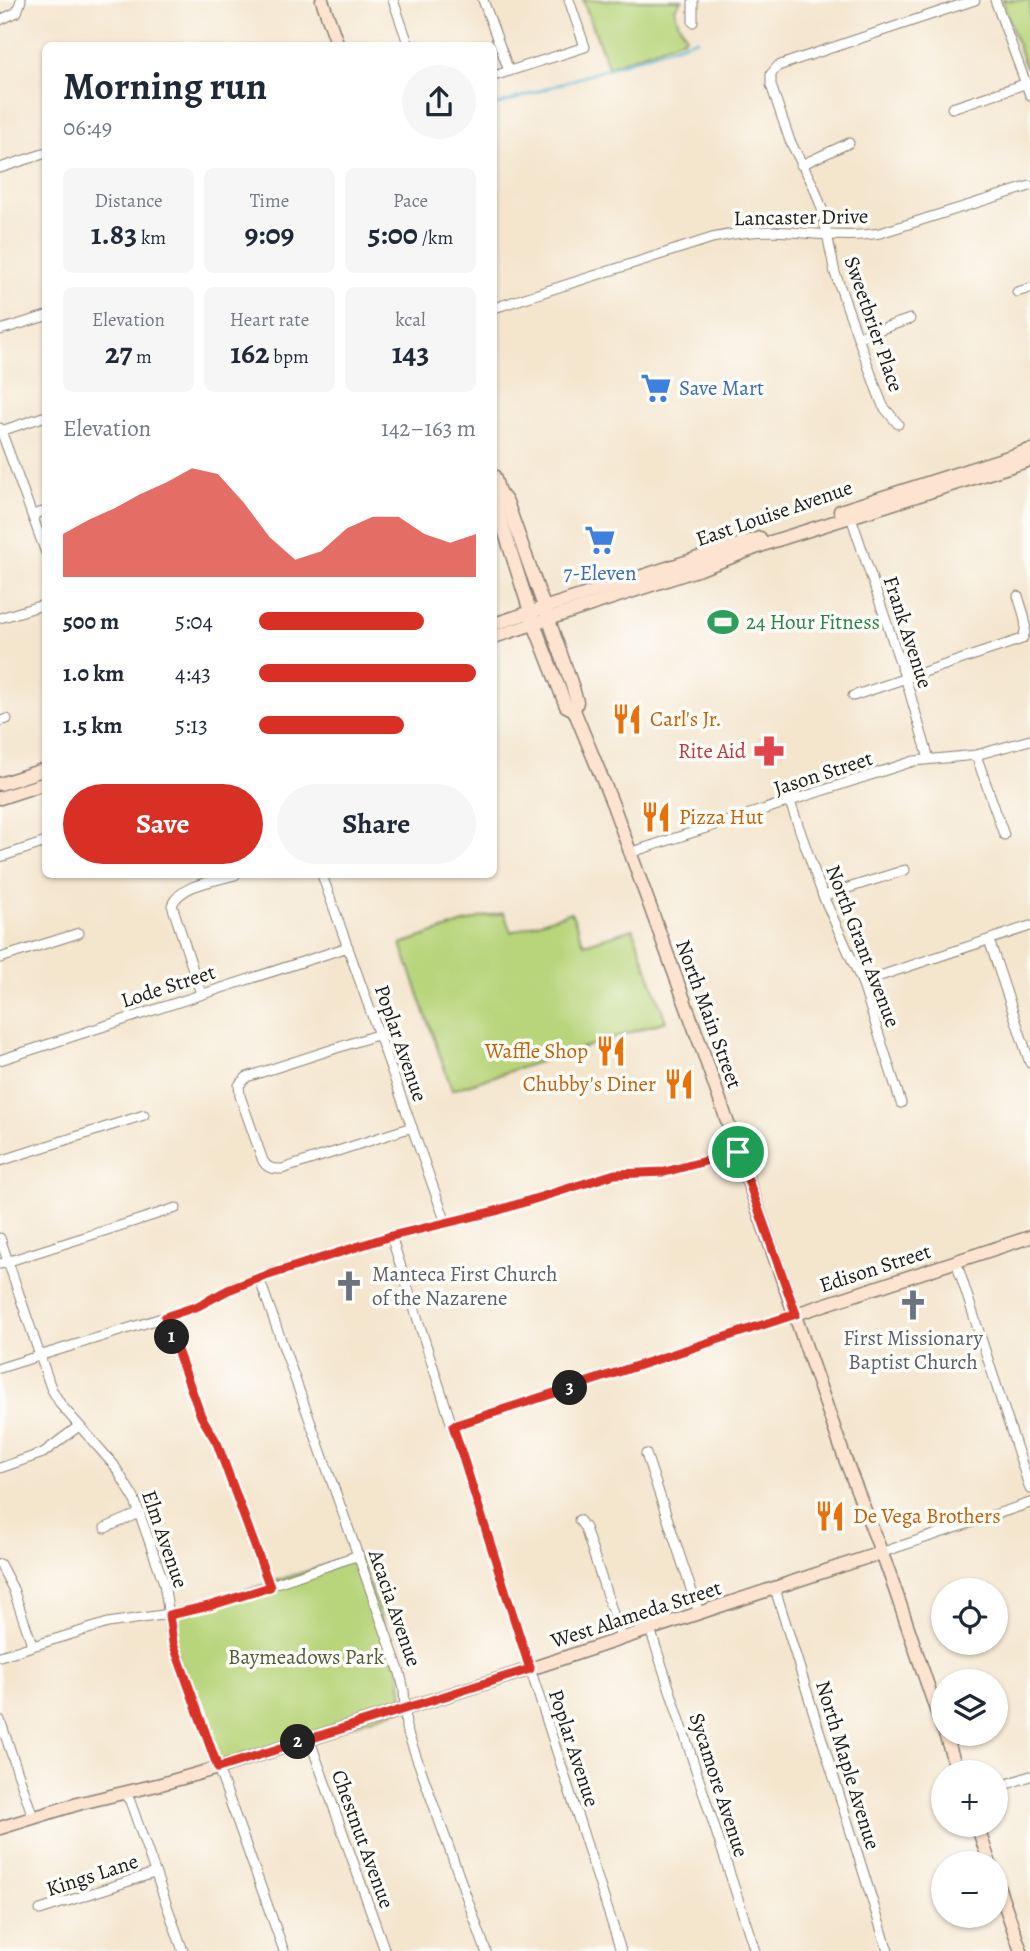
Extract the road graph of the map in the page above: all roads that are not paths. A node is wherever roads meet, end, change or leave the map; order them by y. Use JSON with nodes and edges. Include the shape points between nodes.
{"nodes":[{"id":1,"x":21,"y":0,"type":"edge"},
{"id":2,"x":322,"y":0,"type":"edge"},
{"id":3,"x":393,"y":0,"type":"edge"},
{"id":4,"x":483,"y":0,"type":"edge"},
{"id":5,"x":569,"y":0,"type":"edge"},
{"id":6,"x":692,"y":0,"type":"edge"},
{"id":7,"x":975,"y":0,"type":"edge"},
{"id":8,"x":995,"y":0,"type":"edge"},
{"id":9,"x":0,"y":20,"type":"edge"},
{"id":10,"x":693,"y":22,"type":"dead end"},
{"id":11,"x":337,"y":42,"type":"edge"},
{"id":12,"x":408,"y":42,"type":"edge"},
{"id":13,"x":509,"y":71,"type":"junction"},
{"id":14,"x":497,"y":75,"type":"edge"},
{"id":15,"x":1028,"y":83,"type":"edge"},
{"id":16,"x":1030,"y":95,"type":"edge"},
{"id":17,"x":952,"y":108,"type":"dead end"},
{"id":18,"x":849,"y":143,"type":"dead end"},
{"id":19,"x":42,"y":154,"type":"edge"},
{"id":20,"x":801,"y":165,"type":"junction"},
{"id":21,"x":0,"y":168,"type":"edge"},
{"id":22,"x":1030,"y":186,"type":"edge"},
{"id":23,"x":828,"y":235,"type":"junction"},
{"id":24,"x":1030,"y":288,"type":"edge"},
{"id":25,"x":1017,"y":292,"type":"dead end"},
{"id":26,"x":497,"y":307,"type":"edge"},
{"id":27,"x":42,"y":317,"type":"edge"},
{"id":28,"x":910,"y":319,"type":"dead end"},
{"id":29,"x":0,"y":330,"type":"edge"},
{"id":30,"x":858,"y":337,"type":"junction"},
{"id":31,"x":42,"y":417,"type":"edge"},
{"id":32,"x":898,"y":424,"type":"dead end"},
{"id":33,"x":0,"y":429,"type":"edge"},
{"id":34,"x":1030,"y":450,"type":"edge"},
{"id":35,"x":1030,"y":460,"type":"edge"},
{"id":36,"x":497,"y":486,"type":"edge"},
{"id":37,"x":499,"y":492,"type":"junction"},
{"id":38,"x":497,"y":501,"type":"edge"},
{"id":39,"x":497,"y":508,"type":"edge"},
{"id":40,"x":42,"y":512,"type":"edge"},
{"id":41,"x":850,"y":512,"type":"junction"},
{"id":42,"x":32,"y":515,"type":"junction"},
{"id":43,"x":42,"y":542,"type":"edge"},
{"id":44,"x":1018,"y":596,"type":"dead end"},
{"id":45,"x":42,"y":605,"type":"edge"},
{"id":46,"x":546,"y":613,"type":"junction"},
{"id":47,"x":0,"y":618,"type":"edge"},
{"id":48,"x":531,"y":618,"type":"junction"},
{"id":49,"x":497,"y":624,"type":"edge"},
{"id":50,"x":497,"y":635,"type":"edge"},
{"id":51,"x":906,"y":680,"type":"junction"},
{"id":52,"x":853,"y":696,"type":"dead end"},
{"id":53,"x":574,"y":710,"type":"junction"},
{"id":54,"x":1030,"y":740,"type":"edge"},
{"id":55,"x":976,"y":755,"type":"junction"},
{"id":56,"x":929,"y":759,"type":"junction"},
{"id":57,"x":42,"y":770,"type":"edge"},
{"id":58,"x":0,"y":784,"type":"edge"},
{"id":59,"x":42,"y":784,"type":"edge"},
{"id":60,"x":0,"y":798,"type":"edge"},
{"id":61,"x":790,"y":802,"type":"junction"},
{"id":62,"x":1004,"y":835,"type":"dead end"},
{"id":63,"x":42,"y":843,"type":"edge"},
{"id":64,"x":629,"y":853,"type":"junction"},
{"id":65,"x":0,"y":857,"type":"edge"},
{"id":66,"x":905,"y":870,"type":"dead end"},
{"id":67,"x":225,"y":878,"type":"edge"},
{"id":68,"x":323,"y":878,"type":"edge"},
{"id":69,"x":823,"y":896,"type":"junction"},
{"id":70,"x":1030,"y":926,"type":"edge"},
{"id":71,"x":79,"y":933,"type":"dead end"},
{"id":72,"x":989,"y":940,"type":"junction"},
{"id":73,"x":348,"y":947,"type":"junction"},
{"id":74,"x":0,"y":958,"type":"edge"},
{"id":75,"x":862,"y":982,"type":"junction"},
{"id":76,"x":201,"y":994,"type":"junction"},
{"id":77,"x":380,"y":1034,"type":"junction"},
{"id":78,"x":0,"y":1060,"type":"edge"},
{"id":79,"x":1030,"y":1063,"type":"edge"},
{"id":80,"x":901,"y":1103,"type":"dead end"},
{"id":81,"x":144,"y":1115,"type":"dead end"},
{"id":82,"x":412,"y":1127,"type":"junction"},
{"id":83,"x":738,"y":1152,"type":"junction"},
{"id":84,"x":0,"y":1161,"type":"edge"},
{"id":85,"x":176,"y":1208,"type":"dead end"},
{"id":86,"x":446,"y":1223,"type":"junction"},
{"id":87,"x":391,"y":1236,"type":"junction"},
{"id":88,"x":1030,"y":1237,"type":"edge"},
{"id":89,"x":0,"y":1238,"type":"edge"},
{"id":90,"x":956,"y":1261,"type":"junction"},
{"id":91,"x":4,"y":1263,"type":"edge"},
{"id":92,"x":259,"y":1278,"type":"junction"},
{"id":93,"x":796,"y":1314,"type":"junction"},
{"id":94,"x":165,"y":1317,"type":"junction"},
{"id":95,"x":40,"y":1355,"type":"junction"},
{"id":96,"x":0,"y":1368,"type":"edge"},
{"id":97,"x":79,"y":1426,"type":"junction"},
{"id":98,"x":453,"y":1426,"type":"junction"},
{"id":99,"x":646,"y":1454,"type":"dead end"},
{"id":100,"x":0,"y":1468,"type":"edge"},
{"id":101,"x":1030,"y":1489,"type":"edge"},
{"id":102,"x":1030,"y":1503,"type":"edge"},
{"id":103,"x":140,"y":1513,"type":"junction"},
{"id":104,"x":579,"y":1520,"type":"dead end"},
{"id":105,"x":105,"y":1528,"type":"dead end"},
{"id":106,"x":880,"y":1553,"type":"junction"},
{"id":107,"x":359,"y":1555,"type":"junction"},
{"id":108,"x":0,"y":1564,"type":"edge"},
{"id":109,"x":270,"y":1587,"type":"junction"},
{"id":110,"x":775,"y":1589,"type":"junction"},
{"id":111,"x":699,"y":1613,"type":"junction"},
{"id":112,"x":169,"y":1615,"type":"junction"},
{"id":113,"x":650,"y":1629,"type":"junction"},
{"id":114,"x":621,"y":1638,"type":"junction"},
{"id":115,"x":32,"y":1644,"type":"junction"},
{"id":116,"x":0,"y":1656,"type":"edge"},
{"id":117,"x":530,"y":1669,"type":"junction"},
{"id":118,"x":931,"y":1696,"type":"edge"},
{"id":119,"x":404,"y":1708,"type":"junction"},
{"id":120,"x":0,"y":1720,"type":"edge"},
{"id":121,"x":309,"y":1738,"type":"junction"},
{"id":122,"x":218,"y":1768,"type":"junction"},
{"id":123,"x":1030,"y":1776,"type":"edge"},
{"id":124,"x":1008,"y":1784,"type":"edge"},
{"id":125,"x":123,"y":1792,"type":"junction"},
{"id":126,"x":33,"y":1817,"type":"junction"},
{"id":127,"x":0,"y":1828,"type":"edge"},
{"id":128,"x":154,"y":1873,"type":"junction"},
{"id":129,"x":40,"y":1910,"type":"dead end"},
{"id":130,"x":1008,"y":1914,"type":"edge"},
{"id":131,"x":183,"y":1951,"type":"edge"},
{"id":132,"x":284,"y":1951,"type":"edge"},
{"id":133,"x":385,"y":1951,"type":"edge"},
{"id":134,"x":486,"y":1951,"type":"edge"},
{"id":135,"x":621,"y":1951,"type":"edge"},
{"id":136,"x":755,"y":1951,"type":"edge"},
{"id":137,"x":888,"y":1951,"type":"edge"},
{"id":138,"x":1021,"y":1951,"type":"edge"}],
"edges":[{"from":1,"to":9,"type":"street","via":[[17,12]]},
{"from":2,"to":11,"type":"main road"},
{"from":3,"to":12,"type":"street"},
{"from":4,"to":13,"type":"street"},
{"from":5,"to":13,"type":"street","via":[[585,47]]},
{"from":6,"to":10,"type":"street"},
{"from":7,"to":20,"type":"street","name":"Sweetbrier Place","via":[[778,66],[771,74],[771,85]]},
{"from":8,"to":15,"type":"street"},
{"from":13,"to":14,"type":"street"},
{"from":15,"to":16,"type":"street"},
{"from":15,"to":17,"type":"street"},
{"from":18,"to":20,"type":"street"},
{"from":19,"to":21,"type":"street"},
{"from":20,"to":23,"type":"street","name":"Sweetbrier Place","via":[[818,198]]},
{"from":22,"to":23,"type":"street","name":"Lancaster Drive","via":[[891,230]]},
{"from":23,"to":26,"type":"street","name":"Lancaster Drive","via":[[770,231],[712,238]]},
{"from":23,"to":30,"type":"street","name":"Sweetbrier Place","via":[[835,273]]},
{"from":24,"to":25,"type":"street"},
{"from":27,"to":29,"type":"street"},
{"from":28,"to":30,"type":"street"},
{"from":30,"to":32,"type":"street","name":"Sweetbrier Place","via":[[883,406]]},
{"from":31,"to":33,"type":"street"},
{"from":33,"to":42,"type":"street"},
{"from":34,"to":41,"type":"main road","name":"East Louise Avenue"},
{"from":35,"to":41,"type":"main road","name":"East Louise Avenue"},
{"from":36,"to":37,"type":"main road","name":"North Main Street"},
{"from":37,"to":38,"type":"main road","name":"North Main Street"},
{"from":37,"to":46,"type":"main road","name":"North Main Street","via":[[507,502]]},
{"from":39,"to":48,"type":"main road","name":"North Main Street"},
{"from":40,"to":42,"type":"street"},
{"from":41,"to":46,"type":"main road","name":"East Louise Avenue"},
{"from":41,"to":51,"type":"street","name":"Frank Avenue"},
{"from":42,"to":43,"type":"street"},
{"from":44,"to":51,"type":"street","via":[[1027,632],[1022,639]]},
{"from":45,"to":47,"type":"street"},
{"from":46,"to":48,"type":"main road","name":"East Louise Avenue"},
{"from":46,"to":53,"type":"main road","name":"North Main Street","via":[[577,702]]},
{"from":48,"to":49,"type":"main road"},
{"from":48,"to":50,"type":"main road"},
{"from":48,"to":53,"type":"main road","name":"North Main Street","via":[[566,706]]},
{"from":51,"to":52,"type":"street"},
{"from":51,"to":56,"type":"street","name":"Frank Avenue"},
{"from":53,"to":64,"type":"main road","name":"North Main Street"},
{"from":54,"to":55,"type":"street","name":"Jason Street"},
{"from":55,"to":56,"type":"street","name":"Jason Street"},
{"from":55,"to":62,"type":"street"},
{"from":56,"to":61,"type":"street","name":"Jason Street"},
{"from":57,"to":58,"type":"main road"},
{"from":59,"to":60,"type":"main road"},
{"from":61,"to":64,"type":"street","name":"Jason Street"},
{"from":61,"to":69,"type":"street","name":"North Grant Avenue"},
{"from":63,"to":65,"type":"street"},
{"from":64,"to":83,"type":"main road","name":"North Main Street"},
{"from":66,"to":69,"type":"street"},
{"from":67,"to":76,"type":"street","via":[[183,891],[173,905]]},
{"from":68,"to":73,"type":"street","name":"Poplar Avenue"},
{"from":69,"to":75,"type":"street","name":"North Grant Avenue"},
{"from":70,"to":72,"type":"street"},
{"from":71,"to":74,"type":"street"},
{"from":72,"to":75,"type":"street"},
{"from":72,"to":79,"type":"street"},
{"from":73,"to":76,"type":"street","name":"Lode Street"},
{"from":73,"to":77,"type":"street","name":"Poplar Avenue"},
{"from":75,"to":80,"type":"street","name":"North Grant Avenue"},
{"from":76,"to":78,"type":"street","name":"Lode Street"},
{"from":77,"to":82,"type":"street","name":"Poplar Avenue"},
{"from":77,"to":82,"type":"street","via":[[247,1077],[239,1085],[262,1161],[273,1170],[282,1169]]},
{"from":81,"to":84,"type":"street"},
{"from":82,"to":86,"type":"street","name":"Poplar Avenue"},
{"from":83,"to":86,"type":"street","via":[[665,1172],[615,1174]]},
{"from":83,"to":93,"type":"main road","name":"North Main Street"},
{"from":85,"to":91,"type":"street"},
{"from":86,"to":87,"type":"street"},
{"from":87,"to":92,"type":"street"},
{"from":87,"to":98,"type":"street","name":"Poplar Avenue"},
{"from":88,"to":90,"type":"main road","name":"Edison Street"},
{"from":89,"to":91,"type":"street","name":"Elm Avenue"},
{"from":90,"to":93,"type":"main road","name":"Edison Street"},
{"from":90,"to":101,"type":"street"},
{"from":91,"to":95,"type":"street","name":"Elm Avenue"},
{"from":92,"to":94,"type":"street"},
{"from":92,"to":107,"type":"street","name":"Acacia Avenue"},
{"from":93,"to":98,"type":"street","name":"Edison Street"},
{"from":93,"to":106,"type":"main road","name":"North Main Street"},
{"from":94,"to":95,"type":"street"},
{"from":94,"to":109,"type":"street"},
{"from":95,"to":96,"type":"street"},
{"from":95,"to":97,"type":"street","name":"Elm Avenue","via":[[51,1388]]},
{"from":97,"to":100,"type":"street","via":[[43,1453]]},
{"from":97,"to":103,"type":"street","name":"Elm Avenue","via":[[124,1478]]},
{"from":98,"to":117,"type":"street","name":"Poplar Avenue"},
{"from":99,"to":111,"type":"street"},
{"from":102,"to":106,"type":"street"},
{"from":103,"to":105,"type":"street"},
{"from":103,"to":112,"type":"street","name":"Elm Avenue","via":[[164,1583]]},
{"from":104,"to":114,"type":"street"},
{"from":106,"to":110,"type":"main road","name":"West Alameda Street"},
{"from":106,"to":118,"type":"main road","name":"North Main Street"},
{"from":107,"to":109,"type":"street"},
{"from":107,"to":119,"type":"street","name":"Acacia Avenue","via":[[400,1673]]},
{"from":108,"to":115,"type":"street"},
{"from":109,"to":112,"type":"street"},
{"from":110,"to":111,"type":"main road","name":"West Alameda Street"},
{"from":110,"to":137,"type":"street","name":"North Maple Avenue"},
{"from":111,"to":113,"type":"main road","name":"West Alameda Street"},
{"from":112,"to":115,"type":"street","via":[[108,1623]]},
{"from":112,"to":122,"type":"street","name":"Elm Avenue","via":[[173,1643]]},
{"from":113,"to":114,"type":"main road","name":"West Alameda Street"},
{"from":113,"to":136,"type":"street","name":"Sycamore Avenue"},
{"from":114,"to":117,"type":"main road","name":"West Alameda Street"},
{"from":115,"to":116,"type":"street"},
{"from":117,"to":119,"type":"main road","name":"West Alameda Street"},
{"from":117,"to":135,"type":"street","name":"Poplar Avenue"},
{"from":119,"to":121,"type":"main road","name":"West Alameda Street"},
{"from":119,"to":134,"type":"street","name":"Acacia Avenue","via":[[405,1728]]},
{"from":120,"to":126,"type":"street"},
{"from":121,"to":122,"type":"main road","name":"West Alameda Street"},
{"from":121,"to":133,"type":"street","name":"Chestnut Avenue"},
{"from":122,"to":125,"type":"main road","name":"West Alameda Street"},
{"from":122,"to":132,"type":"street","name":"Elm Avenue"},
{"from":123,"to":124,"type":"street"},
{"from":125,"to":126,"type":"main road","name":"West Alameda Street"},
{"from":125,"to":128,"type":"street"},
{"from":126,"to":127,"type":"main road","name":"West Alameda Street"},
{"from":128,"to":129,"type":"street","name":"Kings Lane"},
{"from":128,"to":131,"type":"street"},
{"from":130,"to":138,"type":"main road"}]}
